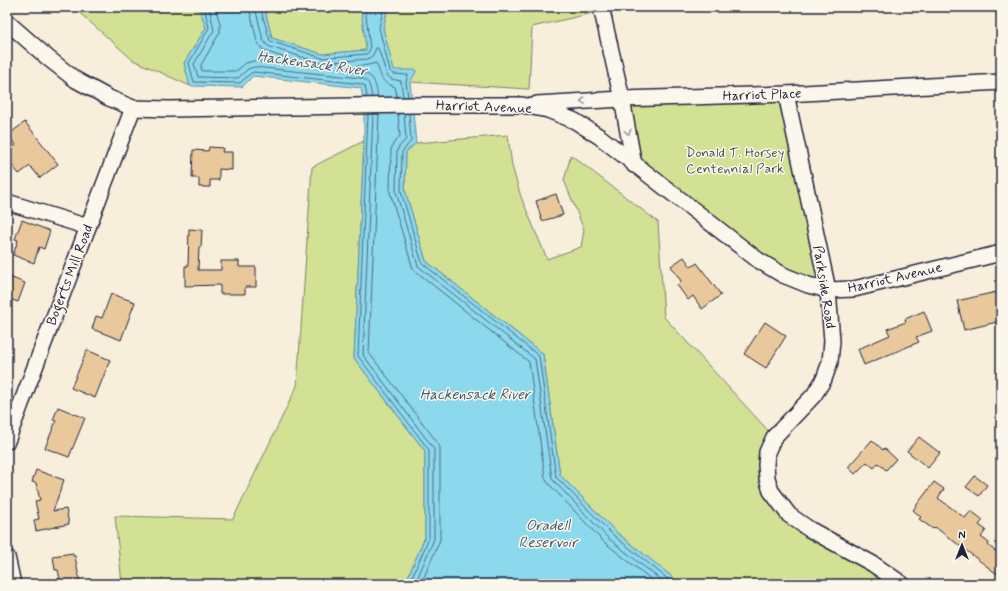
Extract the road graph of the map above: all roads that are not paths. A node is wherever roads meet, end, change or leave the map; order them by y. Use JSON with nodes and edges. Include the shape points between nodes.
{"nodes":[{"id":1,"x":601,"y":7,"type":"edge"},
{"id":2,"x":7,"y":22,"type":"edge"},
{"id":3,"x":1001,"y":82,"type":"edge"},
{"id":4,"x":786,"y":94,"type":"junction"},
{"id":5,"x":622,"y":99,"type":"junction"},
{"id":6,"x":522,"y":105,"type":"junction"},
{"id":7,"x":133,"y":108,"type":"junction"},
{"id":8,"x":634,"y":165,"type":"junction"},
{"id":9,"x":7,"y":202,"type":"edge"},
{"id":10,"x":88,"y":227,"type":"junction"},
{"id":11,"x":1001,"y":253,"type":"edge"},
{"id":12,"x":828,"y":290,"type":"junction"},
{"id":13,"x":7,"y":441,"type":"edge"},
{"id":14,"x":7,"y":557,"type":"edge"},
{"id":15,"x":13,"y":584,"type":"edge"},
{"id":16,"x":902,"y":584,"type":"edge"}],
"edges":[{"from":1,"to":5,"type":"street"},
{"from":2,"to":7,"type":"street","name":"Harriot Avenue","via":[[76,80]]},
{"from":3,"to":4,"type":"street","name":"Harriot Place"},
{"from":4,"to":5,"type":"street","name":"Harriot Place"},
{"from":4,"to":12,"type":"street","name":"Parkside Road"},
{"from":5,"to":6,"type":"street","name":"Harriot Place","one_way":true},
{"from":5,"to":8,"type":"street","one_way":true},
{"from":6,"to":7,"type":"street","name":"Harriot Avenue","via":[[168,110]]},
{"from":6,"to":8,"type":"street","name":"Harriot Avenue","via":[[548,110],[575,121],[600,137]]},
{"from":7,"to":10,"type":"street","name":"Bogerts Mill Road"},
{"from":8,"to":12,"type":"street","name":"Harriot Avenue","via":[[758,260],[782,275]]},
{"from":9,"to":10,"type":"street"},
{"from":10,"to":13,"type":"street","name":"Bogerts Mill Road"},
{"from":11,"to":12,"type":"street","name":"Harriot Avenue","via":[[854,289]]},
{"from":12,"to":16,"type":"street","name":"Parkside Road","via":[[832,340],[830,362],[824,379],[814,395],[774,437],[767,452],[770,491],[789,515]]},
{"from":14,"to":15,"type":"street"}]}
